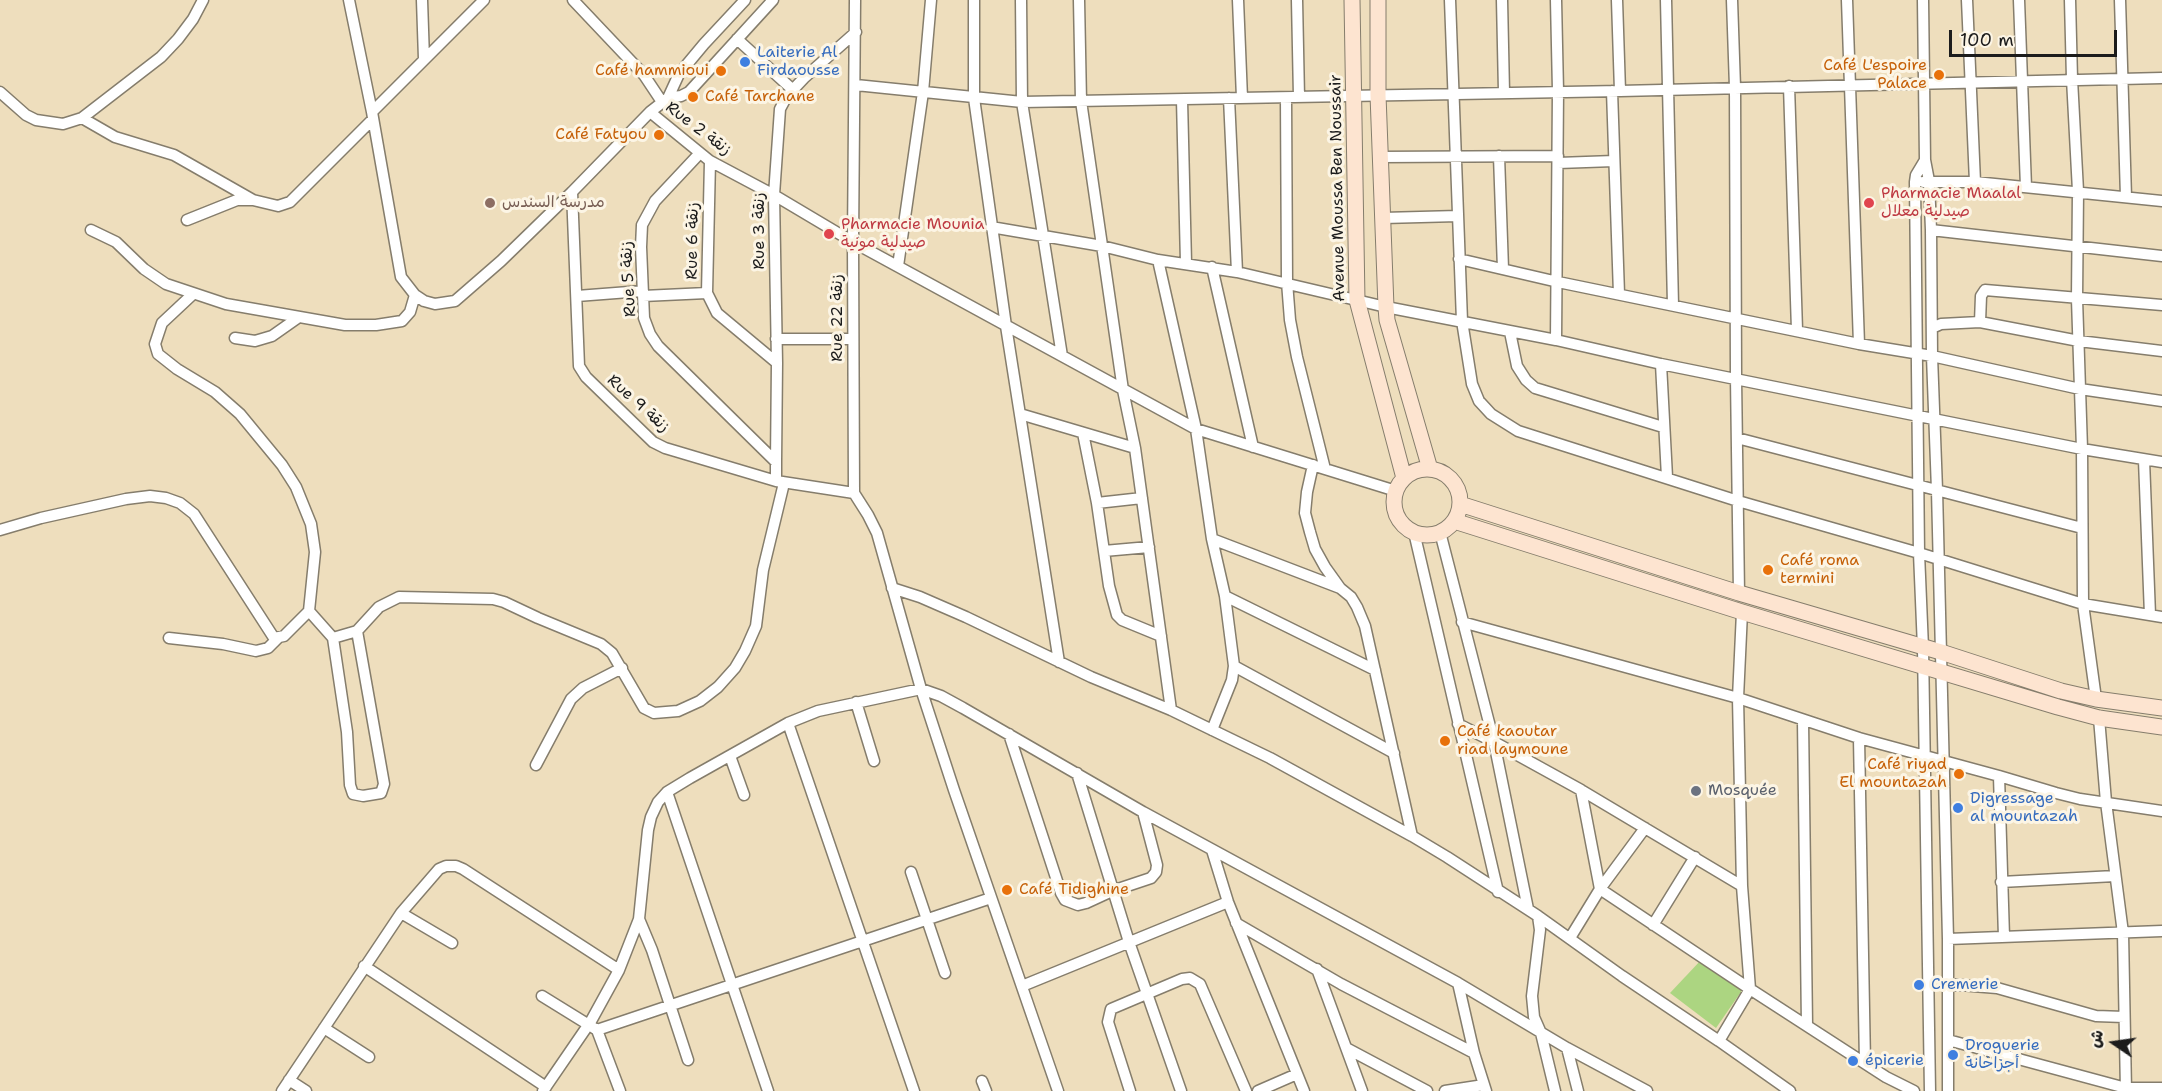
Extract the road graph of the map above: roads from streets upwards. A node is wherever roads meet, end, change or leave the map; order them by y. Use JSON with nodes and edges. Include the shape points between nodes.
{"nodes":[{"id":1,"x":203,"y":0,"type":"edge"},
{"id":2,"x":349,"y":0,"type":"edge"},
{"id":3,"x":422,"y":0,"type":"edge"},
{"id":4,"x":484,"y":0,"type":"edge"},
{"id":5,"x":746,"y":0,"type":"edge"},
{"id":6,"x":773,"y":0,"type":"edge"},
{"id":7,"x":855,"y":0,"type":"edge"},
{"id":8,"x":931,"y":0,"type":"edge"},
{"id":9,"x":974,"y":0,"type":"edge"},
{"id":10,"x":1021,"y":0,"type":"edge"},
{"id":11,"x":1079,"y":0,"type":"edge"},
{"id":12,"x":1238,"y":0,"type":"edge"},
{"id":13,"x":1297,"y":0,"type":"edge"},
{"id":14,"x":1352,"y":0,"type":"edge"},
{"id":15,"x":1378,"y":0,"type":"edge"},
{"id":16,"x":1450,"y":0,"type":"edge"},
{"id":17,"x":1503,"y":0,"type":"edge"},
{"id":18,"x":1556,"y":0,"type":"edge"},
{"id":19,"x":1617,"y":0,"type":"edge"},
{"id":20,"x":1666,"y":0,"type":"edge"},
{"id":21,"x":1732,"y":0,"type":"edge"},
{"id":22,"x":1847,"y":0,"type":"edge"},
{"id":23,"x":1923,"y":0,"type":"edge"},
{"id":24,"x":1967,"y":0,"type":"edge"},
{"id":25,"x":2019,"y":0,"type":"edge"},
{"id":26,"x":2070,"y":0,"type":"edge"},
{"id":27,"x":2120,"y":0,"type":"edge"},
{"id":28,"x":575,"y":1,"type":"edge"},
{"id":29,"x":856,"y":32,"type":"junction"},
{"id":30,"x":737,"y":39,"type":"junction"},
{"id":31,"x":424,"y":59,"type":"junction"},
{"id":32,"x":2122,"y":78,"type":"junction"},
{"id":33,"x":2162,"y":78,"type":"edge"},
{"id":34,"x":2072,"y":79,"type":"junction"},
{"id":35,"x":2021,"y":81,"type":"junction"},
{"id":36,"x":1970,"y":82,"type":"junction"},
{"id":37,"x":1924,"y":84,"type":"junction"},
{"id":38,"x":856,"y":85,"type":"junction"},
{"id":39,"x":1851,"y":85,"type":"junction"},
{"id":40,"x":1789,"y":86,"type":"junction"},
{"id":41,"x":1735,"y":87,"type":"junction"},
{"id":42,"x":1669,"y":89,"type":"junction"},
{"id":43,"x":793,"y":90,"type":"junction"},
{"id":44,"x":1616,"y":91,"type":"junction"},
{"id":45,"x":0,"y":92,"type":"edge"},
{"id":46,"x":923,"y":92,"type":"junction"},
{"id":47,"x":1504,"y":92,"type":"junction"},
{"id":48,"x":1558,"y":92,"type":"junction"},
{"id":49,"x":1453,"y":93,"type":"junction"},
{"id":50,"x":1354,"y":95,"type":"junction"},
{"id":51,"x":1378,"y":95,"type":"junction"},
{"id":52,"x":1299,"y":97,"type":"junction"},
{"id":53,"x":974,"y":98,"type":"junction"},
{"id":54,"x":1229,"y":98,"type":"junction"},
{"id":55,"x":1242,"y":98,"type":"junction"},
{"id":56,"x":1286,"y":98,"type":"junction"},
{"id":57,"x":665,"y":100,"type":"junction"},
{"id":58,"x":1182,"y":100,"type":"junction"},
{"id":59,"x":1081,"y":101,"type":"junction"},
{"id":60,"x":1022,"y":102,"type":"junction"},
{"id":61,"x":650,"y":112,"type":"junction"},
{"id":62,"x":373,"y":115,"type":"junction"},
{"id":63,"x":82,"y":118,"type":"junction"},
{"id":64,"x":700,"y":153,"type":"junction"},
{"id":65,"x":1455,"y":156,"type":"junction"},
{"id":66,"x":1499,"y":156,"type":"junction"},
{"id":67,"x":1381,"y":157,"type":"junction"},
{"id":68,"x":1558,"y":159,"type":"junction"},
{"id":69,"x":1925,"y":160,"type":"junction"},
{"id":70,"x":710,"y":161,"type":"junction"},
{"id":71,"x":1614,"y":161,"type":"junction"},
{"id":72,"x":1929,"y":181,"type":"junction"},
{"id":73,"x":1915,"y":182,"type":"junction"},
{"id":74,"x":1975,"y":182,"type":"junction"},
{"id":75,"x":2026,"y":187,"type":"junction"},
{"id":76,"x":572,"y":192,"type":"junction"},
{"id":77,"x":2078,"y":192,"type":"junction"},
{"id":78,"x":774,"y":195,"type":"junction"},
{"id":79,"x":2126,"y":197,"type":"junction"},
{"id":80,"x":253,"y":200,"type":"junction"},
{"id":81,"x":2162,"y":201,"type":"edge"},
{"id":82,"x":1458,"y":216,"type":"junction"},
{"id":83,"x":1383,"y":218,"type":"junction"},
{"id":84,"x":188,"y":220,"type":"dead end"},
{"id":85,"x":991,"y":227,"type":"junction"},
{"id":86,"x":91,"y":230,"type":"dead end"},
{"id":87,"x":1931,"y":230,"type":"junction"},
{"id":88,"x":1044,"y":236,"type":"junction"},
{"id":89,"x":853,"y":242,"type":"junction"},
{"id":90,"x":2077,"y":245,"type":"junction"},
{"id":91,"x":1102,"y":246,"type":"junction"},
{"id":92,"x":2162,"y":256,"type":"edge"},
{"id":93,"x":1459,"y":259,"type":"junction"},
{"id":94,"x":1158,"y":260,"type":"junction"},
{"id":95,"x":1186,"y":263,"type":"junction"},
{"id":96,"x":898,"y":266,"type":"junction"},
{"id":97,"x":1212,"y":267,"type":"junction"},
{"id":98,"x":1503,"y":269,"type":"junction"},
{"id":99,"x":1237,"y":272,"type":"junction"},
{"id":100,"x":1287,"y":282,"type":"junction"},
{"id":101,"x":1558,"y":282,"type":"junction"},
{"id":102,"x":707,"y":293,"type":"junction"},
{"id":103,"x":193,"y":294,"type":"junction"},
{"id":104,"x":643,"y":294,"type":"junction"},
{"id":105,"x":1618,"y":294,"type":"junction"},
{"id":106,"x":415,"y":295,"type":"junction"},
{"id":107,"x":577,"y":296,"type":"junction"},
{"id":108,"x":2077,"y":299,"type":"junction"},
{"id":109,"x":1357,"y":300,"type":"junction"},
{"id":110,"x":1673,"y":305,"type":"junction"},
{"id":111,"x":2162,"y":305,"type":"edge"},
{"id":112,"x":1386,"y":308,"type":"junction"},
{"id":113,"x":298,"y":317,"type":"junction"},
{"id":114,"x":1735,"y":317,"type":"junction"},
{"id":115,"x":1462,"y":321,"type":"junction"},
{"id":116,"x":1980,"y":322,"type":"junction"},
{"id":117,"x":1006,"y":326,"type":"junction"},
{"id":118,"x":1932,"y":328,"type":"junction"},
{"id":119,"x":1797,"y":330,"type":"junction"},
{"id":120,"x":1510,"y":332,"type":"junction"},
{"id":121,"x":235,"y":338,"type":"dead end"},
{"id":122,"x":776,"y":339,"type":"junction"},
{"id":123,"x":853,"y":339,"type":"junction"},
{"id":124,"x":1556,"y":340,"type":"junction"},
{"id":125,"x":2079,"y":341,"type":"junction"},
{"id":126,"x":1859,"y":344,"type":"junction"},
{"id":127,"x":2162,"y":351,"type":"edge"},
{"id":128,"x":1918,"y":354,"type":"junction"},
{"id":129,"x":1062,"y":356,"type":"junction"},
{"id":130,"x":1932,"y":356,"type":"junction"},
{"id":131,"x":777,"y":363,"type":"junction"},
{"id":132,"x":1661,"y":364,"type":"junction"},
{"id":133,"x":1736,"y":378,"type":"junction"},
{"id":134,"x":1123,"y":390,"type":"junction"},
{"id":135,"x":2080,"y":390,"type":"junction"},
{"id":136,"x":2162,"y":401,"type":"edge"},
{"id":137,"x":1020,"y":414,"type":"junction"},
{"id":138,"x":1919,"y":416,"type":"junction"},
{"id":139,"x":1936,"y":419,"type":"junction"},
{"id":140,"x":1664,"y":427,"type":"junction"},
{"id":141,"x":1196,"y":429,"type":"junction"},
{"id":142,"x":1083,"y":433,"type":"junction"},
{"id":143,"x":1737,"y":438,"type":"junction"},
{"id":144,"x":1253,"y":447,"type":"junction"},
{"id":145,"x":1136,"y":448,"type":"junction"},
{"id":146,"x":2082,"y":449,"type":"junction"},
{"id":147,"x":2144,"y":460,"type":"junction"},
{"id":148,"x":776,"y":462,"type":"junction"},
{"id":149,"x":2162,"y":462,"type":"edge"},
{"id":150,"x":1313,"y":465,"type":"junction"},
{"id":151,"x":1325,"y":469,"type":"junction"},
{"id":152,"x":1430,"y":469,"type":"junction"},
{"id":153,"x":1667,"y":477,"type":"junction"},
{"id":154,"x":780,"y":482,"type":"junction"},
{"id":155,"x":1400,"y":485,"type":"junction"},
{"id":156,"x":1918,"y":486,"type":"junction"},
{"id":157,"x":1938,"y":490,"type":"junction"},
{"id":158,"x":854,"y":493,"type":"junction"},
{"id":159,"x":1142,"y":498,"type":"junction"},
{"id":160,"x":1737,"y":501,"type":"junction"},
{"id":161,"x":1097,"y":503,"type":"junction"},
{"id":162,"x":1460,"y":504,"type":"junction"},
{"id":163,"x":1454,"y":521,"type":"junction"},
{"id":164,"x":2082,"y":528,"type":"junction"},
{"id":165,"x":0,"y":530,"type":"edge"},
{"id":166,"x":1414,"y":532,"type":"junction"},
{"id":167,"x":1440,"y":532,"type":"junction"},
{"id":168,"x":1212,"y":539,"type":"junction"},
{"id":169,"x":1149,"y":547,"type":"junction"},
{"id":170,"x":1104,"y":551,"type":"junction"},
{"id":171,"x":1919,"y":553,"type":"junction"},
{"id":172,"x":1938,"y":559,"type":"junction"},
{"id":173,"x":892,"y":588,"type":"junction"},
{"id":174,"x":1340,"y":588,"type":"junction"},
{"id":175,"x":1739,"y":593,"type":"junction"},
{"id":176,"x":1225,"y":596,"type":"junction"},
{"id":177,"x":2083,"y":603,"type":"junction"},
{"id":178,"x":309,"y":611,"type":"junction"},
{"id":179,"x":1742,"y":612,"type":"junction"},
{"id":180,"x":2150,"y":615,"type":"junction"},
{"id":181,"x":2162,"y":617,"type":"edge"},
{"id":182,"x":1462,"y":622,"type":"junction"},
{"id":183,"x":357,"y":631,"type":"junction"},
{"id":184,"x":1161,"y":636,"type":"junction"},
{"id":185,"x":278,"y":638,"type":"junction"},
{"id":186,"x":333,"y":638,"type":"junction"},
{"id":187,"x":169,"y":639,"type":"dead end"},
{"id":188,"x":1923,"y":648,"type":"junction"},
{"id":189,"x":1941,"y":652,"type":"junction"},
{"id":190,"x":1059,"y":662,"type":"junction"},
{"id":191,"x":1234,"y":666,"type":"junction"},
{"id":192,"x":1924,"y":666,"type":"junction"},
{"id":193,"x":622,"y":668,"type":"junction"},
{"id":194,"x":1375,"y":670,"type":"junction"},
{"id":195,"x":1941,"y":671,"type":"junction"},
{"id":196,"x":921,"y":689,"type":"junction"},
{"id":197,"x":1738,"y":698,"type":"junction"},
{"id":198,"x":2096,"y":699,"type":"junction"},
{"id":199,"x":856,"y":702,"type":"junction"},
{"id":200,"x":2162,"y":708,"type":"edge"},
{"id":201,"x":1171,"y":710,"type":"junction"},
{"id":202,"x":2099,"y":718,"type":"junction"},
{"id":203,"x":1803,"y":721,"type":"junction"},
{"id":204,"x":788,"y":723,"type":"junction"},
{"id":205,"x":1458,"y":724,"type":"junction"},
{"id":206,"x":2162,"y":727,"type":"edge"},
{"id":207,"x":1212,"y":730,"type":"junction"},
{"id":208,"x":1009,"y":734,"type":"junction"},
{"id":209,"x":1859,"y":738,"type":"junction"},
{"id":210,"x":1494,"y":741,"type":"junction"},
{"id":211,"x":1394,"y":753,"type":"junction"},
{"id":212,"x":730,"y":756,"type":"junction"},
{"id":213,"x":1925,"y":757,"type":"junction"},
{"id":214,"x":1942,"y":760,"type":"junction"},
{"id":215,"x":874,"y":761,"type":"dead end"},
{"id":216,"x":536,"y":765,"type":"dead end"},
{"id":217,"x":1077,"y":773,"type":"junction"},
{"id":218,"x":1999,"y":776,"type":"junction"},
{"id":219,"x":1581,"y":790,"type":"junction"},
{"id":220,"x":668,"y":792,"type":"junction"},
{"id":221,"x":744,"y":795,"type":"dead end"},
{"id":222,"x":2106,"y":802,"type":"junction"},
{"id":223,"x":2162,"y":811,"type":"edge"},
{"id":224,"x":1143,"y":812,"type":"junction"},
{"id":225,"x":1645,"y":828,"type":"junction"},
{"id":226,"x":1412,"y":836,"type":"junction"},
{"id":227,"x":1212,"y":850,"type":"junction"},
{"id":228,"x":1695,"y":857,"type":"junction"},
{"id":229,"x":911,"y":872,"type":"dead end"},
{"id":230,"x":2115,"y":876,"type":"junction"},
{"id":231,"x":2001,"y":882,"type":"junction"},
{"id":232,"x":1742,"y":886,"type":"junction"},
{"id":233,"x":1600,"y":889,"type":"junction"},
{"id":234,"x":1112,"y":891,"type":"junction"},
{"id":235,"x":1498,"y":891,"type":"junction"},
{"id":236,"x":991,"y":898,"type":"junction"},
{"id":237,"x":1228,"y":902,"type":"junction"},
{"id":238,"x":1528,"y":909,"type":"junction"},
{"id":239,"x":401,"y":913,"type":"junction"},
{"id":240,"x":1538,"y":916,"type":"junction"},
{"id":241,"x":639,"y":919,"type":"junction"},
{"id":242,"x":927,"y":920,"type":"junction"},
{"id":243,"x":1236,"y":923,"type":"junction"},
{"id":244,"x":1653,"y":925,"type":"junction"},
{"id":245,"x":2162,"y":931,"type":"edge"},
{"id":246,"x":2123,"y":933,"type":"junction"},
{"id":247,"x":2004,"y":937,"type":"junction"},
{"id":248,"x":1570,"y":938,"type":"junction"},
{"id":249,"x":1948,"y":939,"type":"junction"},
{"id":250,"x":863,"y":941,"type":"junction"},
{"id":251,"x":1129,"y":942,"type":"junction"},
{"id":252,"x":452,"y":943,"type":"dead end"},
{"id":253,"x":364,"y":966,"type":"junction"},
{"id":254,"x":1317,"y":969,"type":"junction"},
{"id":255,"x":619,"y":970,"type":"junction"},
{"id":256,"x":945,"y":973,"type":"dead end"},
{"id":257,"x":1458,"y":983,"type":"junction"},
{"id":258,"x":732,"y":984,"type":"junction"},
{"id":259,"x":1948,"y":984,"type":"junction"},
{"id":260,"x":1022,"y":986,"type":"junction"},
{"id":261,"x":1750,"y":989,"type":"junction"},
{"id":262,"x":1146,"y":993,"type":"junction"},
{"id":263,"x":542,"y":996,"type":"dead end"},
{"id":264,"x":670,"y":1006,"type":"junction"},
{"id":265,"x":2124,"y":1017,"type":"junction"},
{"id":266,"x":1807,"y":1025,"type":"junction"},
{"id":267,"x":593,"y":1027,"type":"junction"},
{"id":268,"x":324,"y":1028,"type":"junction"},
{"id":269,"x":1541,"y":1033,"type":"junction"},
{"id":270,"x":1948,"y":1040,"type":"junction"},
{"id":271,"x":1719,"y":1041,"type":"junction"},
{"id":272,"x":1567,"y":1048,"type":"junction"},
{"id":273,"x":1348,"y":1049,"type":"junction"},
{"id":274,"x":1474,"y":1053,"type":"junction"},
{"id":275,"x":369,"y":1056,"type":"dead end"},
{"id":276,"x":688,"y":1060,"type":"dead end"},
{"id":277,"x":1865,"y":1063,"type":"junction"},
{"id":278,"x":1297,"y":1074,"type":"junction"},
{"id":279,"x":290,"y":1080,"type":"junction"},
{"id":280,"x":1485,"y":1088,"type":"edge"},
{"id":281,"x":2162,"y":1088,"type":"edge"},
{"id":282,"x":545,"y":1089,"type":"edge"},
{"id":283,"x":2126,"y":1089,"type":"edge"},
{"id":284,"x":1645,"y":1090,"type":"edge"},
{"id":285,"x":282,"y":1091,"type":"edge"},
{"id":286,"x":306,"y":1091,"type":"edge"},
{"id":287,"x":620,"y":1091,"type":"edge"},
{"id":288,"x":768,"y":1091,"type":"edge"},
{"id":289,"x":914,"y":1091,"type":"edge"},
{"id":290,"x":1058,"y":1091,"type":"edge"},
{"id":291,"x":1130,"y":1091,"type":"edge"},
{"id":292,"x":1181,"y":1091,"type":"edge"},
{"id":293,"x":1246,"y":1091,"type":"edge"},
{"id":294,"x":1258,"y":1091,"type":"edge"},
{"id":295,"x":1304,"y":1091,"type":"edge"},
{"id":296,"x":1362,"y":1091,"type":"edge"},
{"id":297,"x":1427,"y":1091,"type":"edge"},
{"id":298,"x":1445,"y":1091,"type":"edge"},
{"id":299,"x":1555,"y":1091,"type":"edge"},
{"id":300,"x":1578,"y":1091,"type":"edge"},
{"id":301,"x":1790,"y":1091,"type":"edge"},
{"id":302,"x":1914,"y":1091,"type":"edge"},
{"id":303,"x":1930,"y":1091,"type":"edge"},
{"id":304,"x":1948,"y":1091,"type":"edge"}],
"edges":[{"from":1,"to":63,"type":"street","via":[[167,51]]},
{"from":2,"to":62,"type":"street"},
{"from":3,"to":31,"type":"street"},
{"from":4,"to":31,"type":"street"},
{"from":5,"to":57,"type":"street","via":[[679,74]]},
{"from":6,"to":30,"type":"street"},
{"from":7,"to":29,"type":"street","name":"Rue 22 زنقة"},
{"from":8,"to":46,"type":"street"},
{"from":9,"to":53,"type":"street"},
{"from":10,"to":60,"type":"street"},
{"from":11,"to":59,"type":"street"},
{"from":12,"to":55,"type":"street"},
{"from":13,"to":52,"type":"street"},
{"from":14,"to":50,"type":"street","name":"Avenue Moussa Ben Noussair"},
{"from":15,"to":51,"type":"street"},
{"from":16,"to":49,"type":"street"},
{"from":17,"to":47,"type":"street"},
{"from":18,"to":48,"type":"street"},
{"from":19,"to":44,"type":"street"},
{"from":20,"to":42,"type":"street"},
{"from":21,"to":41,"type":"street"},
{"from":22,"to":39,"type":"street"},
{"from":23,"to":37,"type":"street"},
{"from":24,"to":36,"type":"street"},
{"from":25,"to":35,"type":"street"},
{"from":26,"to":34,"type":"street"},
{"from":27,"to":32,"type":"street"},
{"from":28,"to":57,"type":"street"},
{"from":29,"to":38,"type":"street","name":"Rue 22 زنقة"},
{"from":29,"to":43,"type":"street","name":"Rue 3 زنقة"},
{"from":30,"to":43,"type":"street"},
{"from":30,"to":57,"type":"street","via":[[689,92]]},
{"from":31,"to":62,"type":"street"},
{"from":32,"to":33,"type":"street"},
{"from":32,"to":34,"type":"street"},
{"from":32,"to":79,"type":"street"},
{"from":34,"to":35,"type":"street"},
{"from":34,"to":77,"type":"street"},
{"from":35,"to":36,"type":"street"},
{"from":35,"to":75,"type":"street"},
{"from":36,"to":37,"type":"street"},
{"from":36,"to":74,"type":"street"},
{"from":37,"to":39,"type":"street"},
{"from":37,"to":69,"type":"street"},
{"from":38,"to":46,"type":"street"},
{"from":38,"to":89,"type":"street","name":"Rue 22 زنقة"},
{"from":39,"to":40,"type":"street"},
{"from":39,"to":126,"type":"street"},
{"from":40,"to":41,"type":"street"},
{"from":40,"to":119,"type":"street"},
{"from":41,"to":42,"type":"street"},
{"from":41,"to":114,"type":"street"},
{"from":42,"to":44,"type":"street"},
{"from":42,"to":110,"type":"street"},
{"from":43,"to":78,"type":"street","name":"Rue 3 زنقة","via":[[780,109]]},
{"from":44,"to":48,"type":"street"},
{"from":44,"to":71,"type":"street"},
{"from":45,"to":63,"type":"street","via":[[36,120],[63,124]]},
{"from":46,"to":53,"type":"street"},
{"from":46,"to":96,"type":"street"},
{"from":47,"to":48,"type":"street"},
{"from":47,"to":49,"type":"street"},
{"from":48,"to":68,"type":"street"},
{"from":49,"to":51,"type":"street"},
{"from":49,"to":65,"type":"street"},
{"from":50,"to":51,"type":"street"},
{"from":50,"to":52,"type":"street"},
{"from":50,"to":109,"type":"street","name":"Avenue Moussa Ben Noussair"},
{"from":51,"to":67,"type":"street"},
{"from":52,"to":56,"type":"street"},
{"from":53,"to":60,"type":"street"},
{"from":53,"to":85,"type":"street"},
{"from":54,"to":55,"type":"street"},
{"from":54,"to":58,"type":"street"},
{"from":54,"to":99,"type":"street"},
{"from":55,"to":56,"type":"street"},
{"from":56,"to":100,"type":"street"},
{"from":57,"to":61,"type":"street"},
{"from":58,"to":59,"type":"street"},
{"from":58,"to":95,"type":"street"},
{"from":59,"to":60,"type":"street"},
{"from":59,"to":91,"type":"street"},
{"from":60,"to":88,"type":"street"},
{"from":61,"to":64,"type":"street","name":"Rue 2 زنقة"},
{"from":61,"to":76,"type":"street"},
{"from":62,"to":80,"type":"street","via":[[290,202],[272,205]]},
{"from":62,"to":106,"type":"street","via":[[401,277]]},
{"from":63,"to":80,"type":"street","via":[[115,137],[174,155]]},
{"from":64,"to":70,"type":"street","name":"Rue 2 زنقة"},
{"from":64,"to":104,"type":"street","name":"Rue 5 زنقة","via":[[645,217],[641,235]]},
{"from":65,"to":66,"type":"street"},
{"from":65,"to":67,"type":"street"},
{"from":65,"to":82,"type":"street"},
{"from":66,"to":68,"type":"street"},
{"from":66,"to":98,"type":"street"},
{"from":67,"to":83,"type":"street"},
{"from":68,"to":71,"type":"street"},
{"from":68,"to":101,"type":"street"},
{"from":69,"to":72,"type":"street"},
{"from":69,"to":73,"type":"street"},
{"from":70,"to":78,"type":"street","name":"Rue 2 زنقة"},
{"from":70,"to":102,"type":"street","name":"Rue 6 زنقة"},
{"from":71,"to":105,"type":"street"},
{"from":72,"to":73,"type":"street"},
{"from":72,"to":74,"type":"street"},
{"from":72,"to":87,"type":"street"},
{"from":73,"to":128,"type":"street"},
{"from":74,"to":75,"type":"street"},
{"from":75,"to":77,"type":"street"},
{"from":76,"to":106,"type":"street","via":[[455,301],[435,304]]},
{"from":76,"to":107,"type":"street","name":"Rue 9 زنقة"},
{"from":77,"to":79,"type":"street"},
{"from":77,"to":90,"type":"street"},
{"from":78,"to":89,"type":"street","name":"Rue 2 زنقة"},
{"from":78,"to":122,"type":"street","name":"Rue 3 زنقة"},
{"from":79,"to":81,"type":"street"},
{"from":80,"to":84,"type":"street","via":[[237,200]]},
{"from":82,"to":83,"type":"street"},
{"from":82,"to":93,"type":"street"},
{"from":83,"to":112,"type":"street"},
{"from":85,"to":88,"type":"street"},
{"from":85,"to":117,"type":"street"},
{"from":86,"to":103,"type":"street","via":[[116,242],[159,279]]},
{"from":87,"to":90,"type":"street"},
{"from":87,"to":118,"type":"street"},
{"from":88,"to":91,"type":"street"},
{"from":88,"to":129,"type":"street"},
{"from":89,"to":96,"type":"street","name":"Rue 2 زنقة"},
{"from":89,"to":123,"type":"street","name":"Rue 22 زنقة"},
{"from":90,"to":92,"type":"street"},
{"from":90,"to":108,"type":"street"},
{"from":91,"to":94,"type":"street"},
{"from":91,"to":134,"type":"street"},
{"from":93,"to":98,"type":"street"},
{"from":93,"to":115,"type":"street"},
{"from":94,"to":95,"type":"street"},
{"from":94,"to":141,"type":"street"},
{"from":95,"to":97,"type":"street"},
{"from":96,"to":117,"type":"street","name":"Rue 2 زنقة"},
{"from":97,"to":99,"type":"street"},
{"from":97,"to":144,"type":"street"},
{"from":98,"to":101,"type":"street"},
{"from":99,"to":100,"type":"street"},
{"from":100,"to":109,"type":"street"},
{"from":100,"to":151,"type":"street","via":[[1297,357]]},
{"from":101,"to":105,"type":"street"},
{"from":101,"to":124,"type":"street"},
{"from":102,"to":104,"type":"street"},
{"from":102,"to":131,"type":"street","name":"Rue 6 زنقة","via":[[717,312]]},
{"from":103,"to":113,"type":"street"},
{"from":103,"to":178,"type":"street","via":[[162,323],[155,344],[158,354],[240,414],[296,488],[311,524],[315,552]]},
{"from":104,"to":107,"type":"street"},
{"from":104,"to":148,"type":"street","name":"Rue 5 زنقة","via":[[644,318],[658,346]]},
{"from":105,"to":110,"type":"street"},
{"from":106,"to":113,"type":"street","via":[[410,312],[402,321],[390,324],[345,325]]},
{"from":107,"to":154,"type":"street","name":"Rue 9 زنقة","via":[[579,366],[653,442],[681,454]]},
{"from":108,"to":111,"type":"street"},
{"from":108,"to":116,"type":"street","via":[[1985,290],[1981,296]]},
{"from":108,"to":125,"type":"street"},
{"from":109,"to":112,"type":"street"},
{"from":109,"to":155,"type":"street","name":"Avenue Moussa Ben Noussair"},
{"from":110,"to":114,"type":"street"},
{"from":112,"to":115,"type":"street"},
{"from":112,"to":152,"type":"street"},
{"from":113,"to":121,"type":"street","via":[[272,336],[255,341]]},
{"from":114,"to":119,"type":"street"},
{"from":114,"to":133,"type":"street"},
{"from":115,"to":120,"type":"street"},
{"from":115,"to":153,"type":"street","via":[[1472,384],[1479,401],[1491,414],[1518,431]]},
{"from":116,"to":118,"type":"street"},
{"from":116,"to":125,"type":"street"},
{"from":117,"to":129,"type":"street","name":"Rue 2 زنقة"},
{"from":117,"to":137,"type":"street"},
{"from":118,"to":130,"type":"street"},
{"from":119,"to":126,"type":"street"},
{"from":120,"to":124,"type":"street"},
{"from":120,"to":140,"type":"street","via":[[1517,366],[1535,388]]},
{"from":122,"to":123,"type":"street"},
{"from":122,"to":131,"type":"street","name":"Rue 3 زنقة"},
{"from":123,"to":158,"type":"street","name":"Rue 22 زنقة"},
{"from":124,"to":132,"type":"street"},
{"from":125,"to":127,"type":"street"},
{"from":125,"to":135,"type":"street"},
{"from":126,"to":128,"type":"street"},
{"from":128,"to":130,"type":"street"},
{"from":128,"to":138,"type":"street"},
{"from":129,"to":134,"type":"street","name":"Rue 2 زنقة"},
{"from":130,"to":135,"type":"street"},
{"from":130,"to":139,"type":"street"},
{"from":131,"to":148,"type":"street","name":"Rue 3 زنقة"},
{"from":132,"to":133,"type":"street"},
{"from":132,"to":140,"type":"street"},
{"from":133,"to":138,"type":"street"},
{"from":133,"to":143,"type":"street"},
{"from":134,"to":141,"type":"street","name":"Rue 2 زنقة"},
{"from":134,"to":145,"type":"street"},
{"from":135,"to":136,"type":"street"},
{"from":135,"to":146,"type":"street"},
{"from":137,"to":142,"type":"street"},
{"from":137,"to":190,"type":"street"},
{"from":138,"to":139,"type":"street"},
{"from":138,"to":156,"type":"street"},
{"from":139,"to":146,"type":"street"},
{"from":139,"to":157,"type":"street"},
{"from":140,"to":153,"type":"street"},
{"from":141,"to":144,"type":"street","name":"Rue 2 زنقة"},
{"from":141,"to":168,"type":"street"},
{"from":142,"to":145,"type":"street"},
{"from":142,"to":161,"type":"street"},
{"from":143,"to":156,"type":"street"},
{"from":143,"to":160,"type":"street"},
{"from":144,"to":150,"type":"street","name":"Rue 2 زنقة"},
{"from":145,"to":159,"type":"street"},
{"from":146,"to":147,"type":"street"},
{"from":146,"to":164,"type":"street"},
{"from":147,"to":149,"type":"street"},
{"from":147,"to":180,"type":"street"},
{"from":148,"to":154,"type":"street"},
{"from":150,"to":151,"type":"street","name":"Rue 2 زنقة"},
{"from":150,"to":174,"type":"street","via":[[1305,513],[1315,549]]},
{"from":151,"to":155,"type":"street","name":"Rue 2 زنقة"},
{"from":152,"to":155,"type":"street","via":[[1416,471]]},
{"from":152,"to":162,"type":"street","via":[[1452,480]]},
{"from":153,"to":160,"type":"street"},
{"from":154,"to":158,"type":"street","name":"Rue 9 زنقة"},
{"from":154,"to":193,"type":"street","via":[[756,626],[745,651],[724,681],[700,701],[678,711],[654,712],[640,703]]},
{"from":155,"to":166,"type":"street","via":[[1395,505],[1399,518]]},
{"from":156,"to":157,"type":"street"},
{"from":156,"to":171,"type":"street"},
{"from":157,"to":164,"type":"street"},
{"from":157,"to":172,"type":"street"},
{"from":158,"to":173,"type":"street","via":[[877,533]]},
{"from":159,"to":161,"type":"street"},
{"from":159,"to":169,"type":"street"},
{"from":160,"to":171,"type":"street"},
{"from":160,"to":175,"type":"street"},
{"from":161,"to":170,"type":"street"},
{"from":162,"to":163,"type":"street"},
{"from":162,"to":175,"type":"street"},
{"from":163,"to":167,"type":"street"},
{"from":163,"to":179,"type":"street"},
{"from":164,"to":177,"type":"street"},
{"from":165,"to":185,"type":"street","via":[[126,499],[150,496],[180,503],[194,514],[270,634]]},
{"from":166,"to":167,"type":"street"},
{"from":166,"to":205,"type":"street"},
{"from":167,"to":182,"type":"street"},
{"from":168,"to":174,"type":"street"},
{"from":168,"to":176,"type":"street"},
{"from":169,"to":170,"type":"street"},
{"from":169,"to":184,"type":"street"},
{"from":170,"to":184,"type":"street","via":[[1117,615]]},
{"from":171,"to":172,"type":"street"},
{"from":171,"to":188,"type":"street"},
{"from":172,"to":177,"type":"street"},
{"from":172,"to":189,"type":"street"},
{"from":173,"to":190,"type":"street","via":[[948,609]]},
{"from":173,"to":196,"type":"street"},
{"from":174,"to":194,"type":"street","via":[[1357,607]]},
{"from":175,"to":188,"type":"street"},
{"from":176,"to":191,"type":"street"},
{"from":176,"to":194,"type":"street"},
{"from":177,"to":180,"type":"street"},
{"from":177,"to":198,"type":"street"},
{"from":178,"to":185,"type":"street"},
{"from":178,"to":186,"type":"street"},
{"from":179,"to":192,"type":"street"},
{"from":179,"to":197,"type":"street"},
{"from":180,"to":181,"type":"street"},
{"from":182,"to":197,"type":"street"},
{"from":182,"to":210,"type":"street"},
{"from":183,"to":186,"type":"street"},
{"from":183,"to":186,"type":"street","via":[[384,784],[381,793],[357,796],[351,790]]},
{"from":183,"to":193,"type":"street","via":[[379,608],[399,597],[493,599],[601,644]]},
{"from":184,"to":201,"type":"street"},
{"from":185,"to":187,"type":"street","via":[[268,648],[256,651]]},
{"from":188,"to":189,"type":"street"},
{"from":188,"to":192,"type":"street"},
{"from":189,"to":195,"type":"street"},
{"from":189,"to":198,"type":"street"},
{"from":190,"to":201,"type":"street"},
{"from":191,"to":207,"type":"street"},
{"from":191,"to":211,"type":"street"},
{"from":192,"to":195,"type":"street"},
{"from":192,"to":213,"type":"street"},
{"from":193,"to":216,"type":"street","via":[[583,688],[571,699]]},
{"from":194,"to":211,"type":"street"},
{"from":195,"to":202,"type":"street"},
{"from":195,"to":214,"type":"street"},
{"from":196,"to":199,"type":"street"},
{"from":196,"to":208,"type":"street"},
{"from":196,"to":236,"type":"street"},
{"from":197,"to":203,"type":"street"},
{"from":197,"to":232,"type":"street"},
{"from":198,"to":200,"type":"street"},
{"from":199,"to":204,"type":"street"},
{"from":199,"to":215,"type":"street"},
{"from":201,"to":207,"type":"street"},
{"from":202,"to":206,"type":"street"},
{"from":202,"to":222,"type":"street"},
{"from":203,"to":209,"type":"street"},
{"from":203,"to":266,"type":"street"},
{"from":204,"to":212,"type":"street"},
{"from":204,"to":250,"type":"street"},
{"from":205,"to":210,"type":"street"},
{"from":205,"to":235,"type":"street"},
{"from":207,"to":226,"type":"street"},
{"from":208,"to":217,"type":"street"},
{"from":208,"to":234,"type":"street","via":[[1065,900],[1086,903]]},
{"from":209,"to":213,"type":"street"},
{"from":209,"to":277,"type":"street"},
{"from":210,"to":219,"type":"street"},
{"from":210,"to":238,"type":"street"},
{"from":211,"to":226,"type":"street"},
{"from":212,"to":220,"type":"street"},
{"from":212,"to":221,"type":"street"},
{"from":213,"to":214,"type":"street"},
{"from":213,"to":303,"type":"street"},
{"from":214,"to":218,"type":"street"},
{"from":214,"to":249,"type":"street"},
{"from":217,"to":224,"type":"street"},
{"from":217,"to":234,"type":"street"},
{"from":218,"to":222,"type":"street","via":[[2056,793]]},
{"from":218,"to":231,"type":"street"},
{"from":219,"to":225,"type":"street"},
{"from":219,"to":233,"type":"street"},
{"from":220,"to":241,"type":"street","via":[[651,817]]},
{"from":220,"to":258,"type":"street"},
{"from":222,"to":223,"type":"street"},
{"from":222,"to":230,"type":"street"},
{"from":224,"to":227,"type":"street"},
{"from":224,"to":234,"type":"street","via":[[1156,872],[1145,881]]},
{"from":225,"to":228,"type":"street"},
{"from":225,"to":233,"type":"street"},
{"from":226,"to":235,"type":"street"},
{"from":227,"to":237,"type":"street"},
{"from":227,"to":257,"type":"street"},
{"from":228,"to":232,"type":"street"},
{"from":228,"to":244,"type":"street"},
{"from":229,"to":242,"type":"street"},
{"from":230,"to":231,"type":"street"},
{"from":230,"to":246,"type":"street"},
{"from":231,"to":247,"type":"street"},
{"from":232,"to":261,"type":"street"},
{"from":233,"to":244,"type":"street"},
{"from":233,"to":248,"type":"street"},
{"from":234,"to":251,"type":"street"},
{"from":235,"to":238,"type":"street"},
{"from":236,"to":242,"type":"street"},
{"from":236,"to":260,"type":"street"},
{"from":237,"to":243,"type":"street"},
{"from":237,"to":251,"type":"street"},
{"from":238,"to":240,"type":"street"},
{"from":239,"to":252,"type":"street"},
{"from":239,"to":253,"type":"street"},
{"from":239,"to":255,"type":"street","via":[[439,869],[456,866]]},
{"from":240,"to":248,"type":"street"},
{"from":240,"to":269,"type":"street","via":[[1540,930],[1532,996],[1534,1017]]},
{"from":241,"to":255,"type":"street"},
{"from":241,"to":264,"type":"street"},
{"from":242,"to":250,"type":"street"},
{"from":242,"to":256,"type":"street"},
{"from":243,"to":254,"type":"street"},
{"from":243,"to":278,"type":"street"},
{"from":244,"to":261,"type":"street"},
{"from":245,"to":246,"type":"street"},
{"from":246,"to":247,"type":"street"},
{"from":246,"to":265,"type":"street"},
{"from":247,"to":249,"type":"street"},
{"from":248,"to":271,"type":"street"},
{"from":249,"to":259,"type":"street"},
{"from":250,"to":258,"type":"street"},
{"from":250,"to":289,"type":"street"},
{"from":251,"to":260,"type":"street"},
{"from":251,"to":262,"type":"street"},
{"from":253,"to":268,"type":"street"},
{"from":253,"to":282,"type":"street"},
{"from":254,"to":273,"type":"street"},
{"from":254,"to":274,"type":"street"},
{"from":255,"to":267,"type":"street"},
{"from":257,"to":269,"type":"street"},
{"from":257,"to":274,"type":"street"},
{"from":258,"to":264,"type":"street"},
{"from":258,"to":288,"type":"street"},
{"from":259,"to":265,"type":"street","via":[[1997,988],[2096,1016]]},
{"from":259,"to":270,"type":"street"},
{"from":260,"to":290,"type":"street"},
{"from":261,"to":266,"type":"street"},
{"from":261,"to":271,"type":"street"},
{"from":262,"to":291,"type":"street","via":[[1108,1014]]},
{"from":262,"to":292,"type":"street"},
{"from":262,"to":293,"type":"street","via":[[1182,979],[1190,978],[1200,984]]},
{"from":263,"to":267,"type":"street"},
{"from":264,"to":267,"type":"street"},
{"from":264,"to":276,"type":"street"},
{"from":265,"to":283,"type":"street"},
{"from":266,"to":277,"type":"street"},
{"from":267,"to":282,"type":"street"},
{"from":267,"to":287,"type":"street"},
{"from":268,"to":275,"type":"street"},
{"from":268,"to":279,"type":"street"},
{"from":269,"to":272,"type":"street"},
{"from":269,"to":299,"type":"street"},
{"from":270,"to":283,"type":"street"},
{"from":270,"to":304,"type":"street"},
{"from":271,"to":301,"type":"street"},
{"from":272,"to":284,"type":"street"},
{"from":272,"to":300,"type":"street"},
{"from":273,"to":296,"type":"street"},
{"from":273,"to":297,"type":"street"},
{"from":274,"to":280,"type":"street"},
{"from":277,"to":302,"type":"street"},
{"from":278,"to":294,"type":"street"},
{"from":278,"to":295,"type":"street"},
{"from":279,"to":285,"type":"street"},
{"from":279,"to":286,"type":"street"},
{"from":280,"to":298,"type":"street"},
{"from":281,"to":283,"type":"street"}]}
